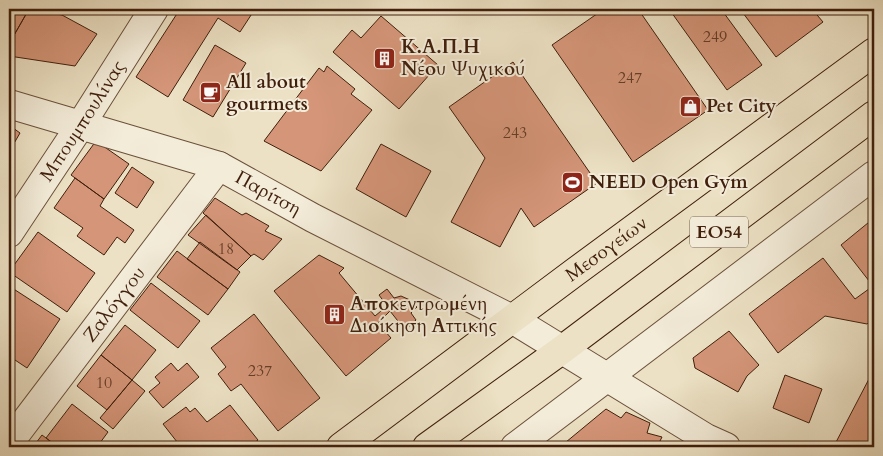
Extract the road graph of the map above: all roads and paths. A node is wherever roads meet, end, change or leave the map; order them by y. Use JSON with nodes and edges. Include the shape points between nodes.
{"nodes":[{"id":1,"x":154,"y":9,"type":"edge"},
{"id":2,"x":874,"y":52,"type":"edge"},
{"id":3,"x":9,"y":104,"type":"edge"},
{"id":4,"x":874,"y":115,"type":"edge"},
{"id":5,"x":80,"y":126,"type":"junction"},
{"id":6,"x":219,"y":166,"type":"junction"},
{"id":7,"x":874,"y":175,"type":"edge"},
{"id":8,"x":9,"y":233,"type":"edge"},
{"id":9,"x":512,"y":319,"type":"junction"},
{"id":10,"x":563,"y":349,"type":"junction"},
{"id":11,"x":608,"y":378,"type":"junction"},
{"id":12,"x":9,"y":443,"type":"edge"},
{"id":13,"x":711,"y":444,"type":"edge"},
{"id":14,"x":341,"y":447,"type":"edge"},
{"id":15,"x":427,"y":447,"type":"edge"},
{"id":16,"x":515,"y":447,"type":"edge"}],
"edges":[{"from":1,"to":5,"type":"street","name":"Μπουμπουλίνας"},
{"from":2,"to":9,"type":"main road","name":"Μεσογείων","number":"ΕΟ54"},
{"from":3,"to":5,"type":"street","name":"Παρίτση"},
{"from":4,"to":10,"type":"main road","number":"ΕΟ54"},
{"from":5,"to":6,"type":"street","name":"Παρίτση"},
{"from":5,"to":8,"type":"street","name":"Μπουμπουλίνας"},
{"from":6,"to":9,"type":"street","name":"Παρίτση","via":[[313,218]]},
{"from":6,"to":12,"type":"street","name":"Ζαλόγγου"},
{"from":7,"to":11,"type":"street"},
{"from":9,"to":10,"type":"street","name":"Παρίτση"},
{"from":9,"to":14,"type":"main road","name":"Μεσογείων","number":"ΕΟ54"},
{"from":10,"to":11,"type":"street","name":"Παρίτση"},
{"from":10,"to":15,"type":"main road","number":"ΕΟ54"},
{"from":11,"to":13,"type":"street","name":"Παρίτση"},
{"from":11,"to":16,"type":"street"}]}
